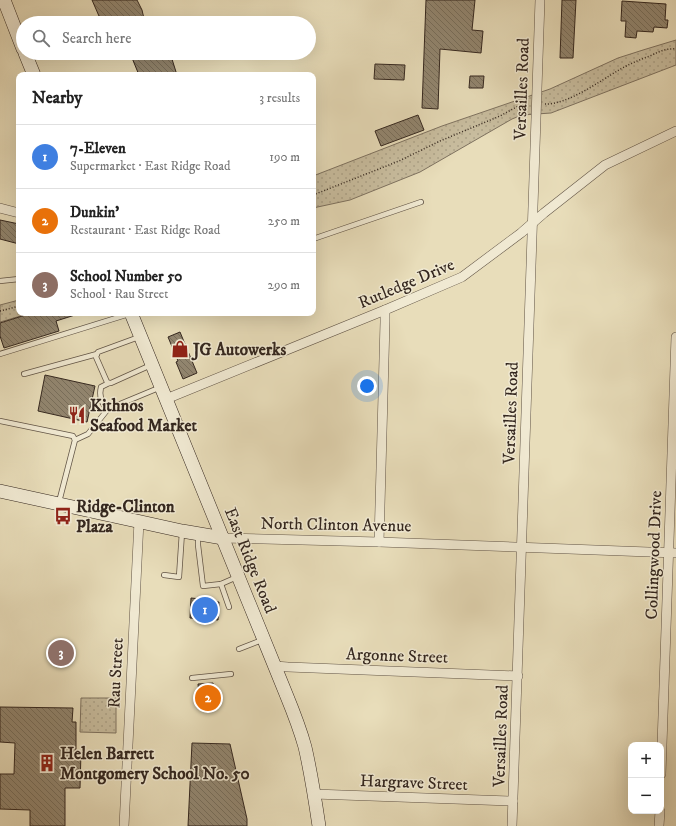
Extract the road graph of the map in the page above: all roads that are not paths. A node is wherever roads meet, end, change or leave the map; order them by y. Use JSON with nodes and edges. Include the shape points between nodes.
{"nodes":[{"id":1,"x":4,"y":0,"type":"edge"},
{"id":2,"x":540,"y":0,"type":"edge"},
{"id":3,"x":16,"y":31,"type":"edge"},
{"id":4,"x":28,"y":60,"type":"edge"},
{"id":5,"x":33,"y":72,"type":"edge"},
{"id":6,"x":676,"y":131,"type":"edge"},
{"id":7,"x":421,"y":202,"type":"dead end"},
{"id":8,"x":0,"y":208,"type":"edge"},
{"id":9,"x":16,"y":212,"type":"edge"},
{"id":10,"x":532,"y":223,"type":"junction"},
{"id":11,"x":316,"y":238,"type":"edge"},
{"id":12,"x":16,"y":279,"type":"edge"},
{"id":13,"x":0,"y":281,"type":"edge"},
{"id":14,"x":385,"y":310,"type":"junction"},
{"id":15,"x":121,"y":316,"type":"edge"},
{"id":16,"x":132,"y":316,"type":"edge"},
{"id":17,"x":140,"y":336,"type":"junction"},
{"id":18,"x":676,"y":338,"type":"edge"},
{"id":19,"x":0,"y":354,"type":"edge"},
{"id":20,"x":97,"y":354,"type":"junction"},
{"id":21,"x":152,"y":365,"type":"junction"},
{"id":22,"x":24,"y":374,"type":"dead end"},
{"id":23,"x":109,"y":383,"type":"junction"},
{"id":24,"x":163,"y":393,"type":"junction"},
{"id":25,"x":108,"y":408,"type":"junction"},
{"id":26,"x":0,"y":421,"type":"edge"},
{"id":27,"x":75,"y":440,"type":"junction"},
{"id":28,"x":0,"y":491,"type":"edge"},
{"id":29,"x":59,"y":505,"type":"junction"},
{"id":30,"x":139,"y":521,"type":"junction"},
{"id":31,"x":182,"y":531,"type":"junction"},
{"id":32,"x":198,"y":534,"type":"junction"},
{"id":33,"x":223,"y":538,"type":"junction"},
{"id":34,"x":379,"y":542,"type":"junction"},
{"id":35,"x":522,"y":547,"type":"junction"},
{"id":36,"x":672,"y":552,"type":"edge"},
{"id":37,"x":164,"y":576,"type":"dead end"},
{"id":38,"x":238,"y":577,"type":"junction"},
{"id":39,"x":221,"y":584,"type":"junction"},
{"id":40,"x":229,"y":607,"type":"dead end"},
{"id":41,"x":264,"y":639,"type":"junction"},
{"id":42,"x":239,"y":649,"type":"dead end"},
{"id":43,"x":275,"y":666,"type":"junction"},
{"id":44,"x":232,"y":674,"type":"dead end"},
{"id":45,"x":518,"y":676,"type":"junction"},
{"id":46,"x":192,"y":678,"type":"dead end"},
{"id":47,"x":663,"y":742,"type":"edge"},
{"id":48,"x":314,"y":794,"type":"junction"},
{"id":49,"x":513,"y":801,"type":"junction"},
{"id":50,"x":660,"y":814,"type":"edge"},
{"id":51,"x":124,"y":826,"type":"edge"},
{"id":52,"x":319,"y":826,"type":"edge"},
{"id":53,"x":512,"y":826,"type":"edge"},
{"id":54,"x":659,"y":826,"type":"edge"}],
"edges":[{"from":1,"to":3,"type":"main road"},
{"from":2,"to":10,"type":"street","name":"Versailles Road"},
{"from":4,"to":5,"type":"main road"},
{"from":6,"to":10,"type":"street","name":"Rutledge Drive","via":[[605,165]]},
{"from":7,"to":11,"type":"lane"},
{"from":8,"to":9,"type":"street"},
{"from":10,"to":14,"type":"street","name":"Rutledge Drive","via":[[462,277]]},
{"from":10,"to":35,"type":"street","name":"Versailles Road"},
{"from":12,"to":13,"type":"lane"},
{"from":14,"to":24,"type":"street","name":"Rutledge Drive"},
{"from":14,"to":34,"type":"street"},
{"from":15,"to":19,"type":"lane"},
{"from":16,"to":17,"type":"main road","name":"East Ridge Road"},
{"from":17,"to":20,"type":"lane"},
{"from":17,"to":21,"type":"main road","name":"East Ridge Road"},
{"from":18,"to":36,"type":"street","name":"Collingwood Drive"},
{"from":20,"to":22,"type":"lane"},
{"from":20,"to":23,"type":"lane","via":[[96,357]]},
{"from":21,"to":23,"type":"lane"},
{"from":21,"to":24,"type":"main road","name":"East Ridge Road"},
{"from":23,"to":25,"type":"lane","via":[[101,387],[99,393],[104,406]]},
{"from":24,"to":25,"type":"lane"},
{"from":24,"to":33,"type":"main road","name":"East Ridge Road"},
{"from":25,"to":27,"type":"lane","via":[[88,434]]},
{"from":26,"to":27,"type":"lane","via":[[73,436]]},
{"from":27,"to":29,"type":"lane"},
{"from":28,"to":29,"type":"main road","name":"North Clinton Avenue"},
{"from":29,"to":30,"type":"main road","name":"North Clinton Avenue"},
{"from":30,"to":31,"type":"main road","name":"North Clinton Avenue"},
{"from":30,"to":51,"type":"street","name":"Rau Street"},
{"from":31,"to":32,"type":"main road","name":"North Clinton Avenue"},
{"from":31,"to":37,"type":"lane","via":[[179,577]]},
{"from":32,"to":33,"type":"main road","name":"North Clinton Avenue"},
{"from":32,"to":39,"type":"lane","via":[[203,586]]},
{"from":33,"to":34,"type":"street","name":"North Clinton Avenue"},
{"from":33,"to":38,"type":"main road","name":"East Ridge Road"},
{"from":34,"to":35,"type":"street","name":"North Clinton Avenue"},
{"from":35,"to":36,"type":"street","name":"North Clinton Avenue"},
{"from":35,"to":45,"type":"street","name":"Versailles Road"},
{"from":36,"to":47,"type":"street","name":"Collingwood Drive"},
{"from":38,"to":39,"type":"lane"},
{"from":38,"to":41,"type":"main road","name":"East Ridge Road"},
{"from":39,"to":40,"type":"lane"},
{"from":41,"to":42,"type":"lane"},
{"from":41,"to":43,"type":"main road","name":"East Ridge Road"},
{"from":43,"to":45,"type":"street","name":"Argonne Street"},
{"from":43,"to":48,"type":"main road","name":"East Ridge Road","via":[[305,746]]},
{"from":44,"to":46,"type":"lane"},
{"from":45,"to":49,"type":"street","name":"Versailles Road"},
{"from":48,"to":49,"type":"street","name":"Hargrave Street"},
{"from":48,"to":52,"type":"main road","name":"East Ridge Road"},
{"from":49,"to":53,"type":"street","name":"Versailles Road"},
{"from":50,"to":54,"type":"street"}]}
